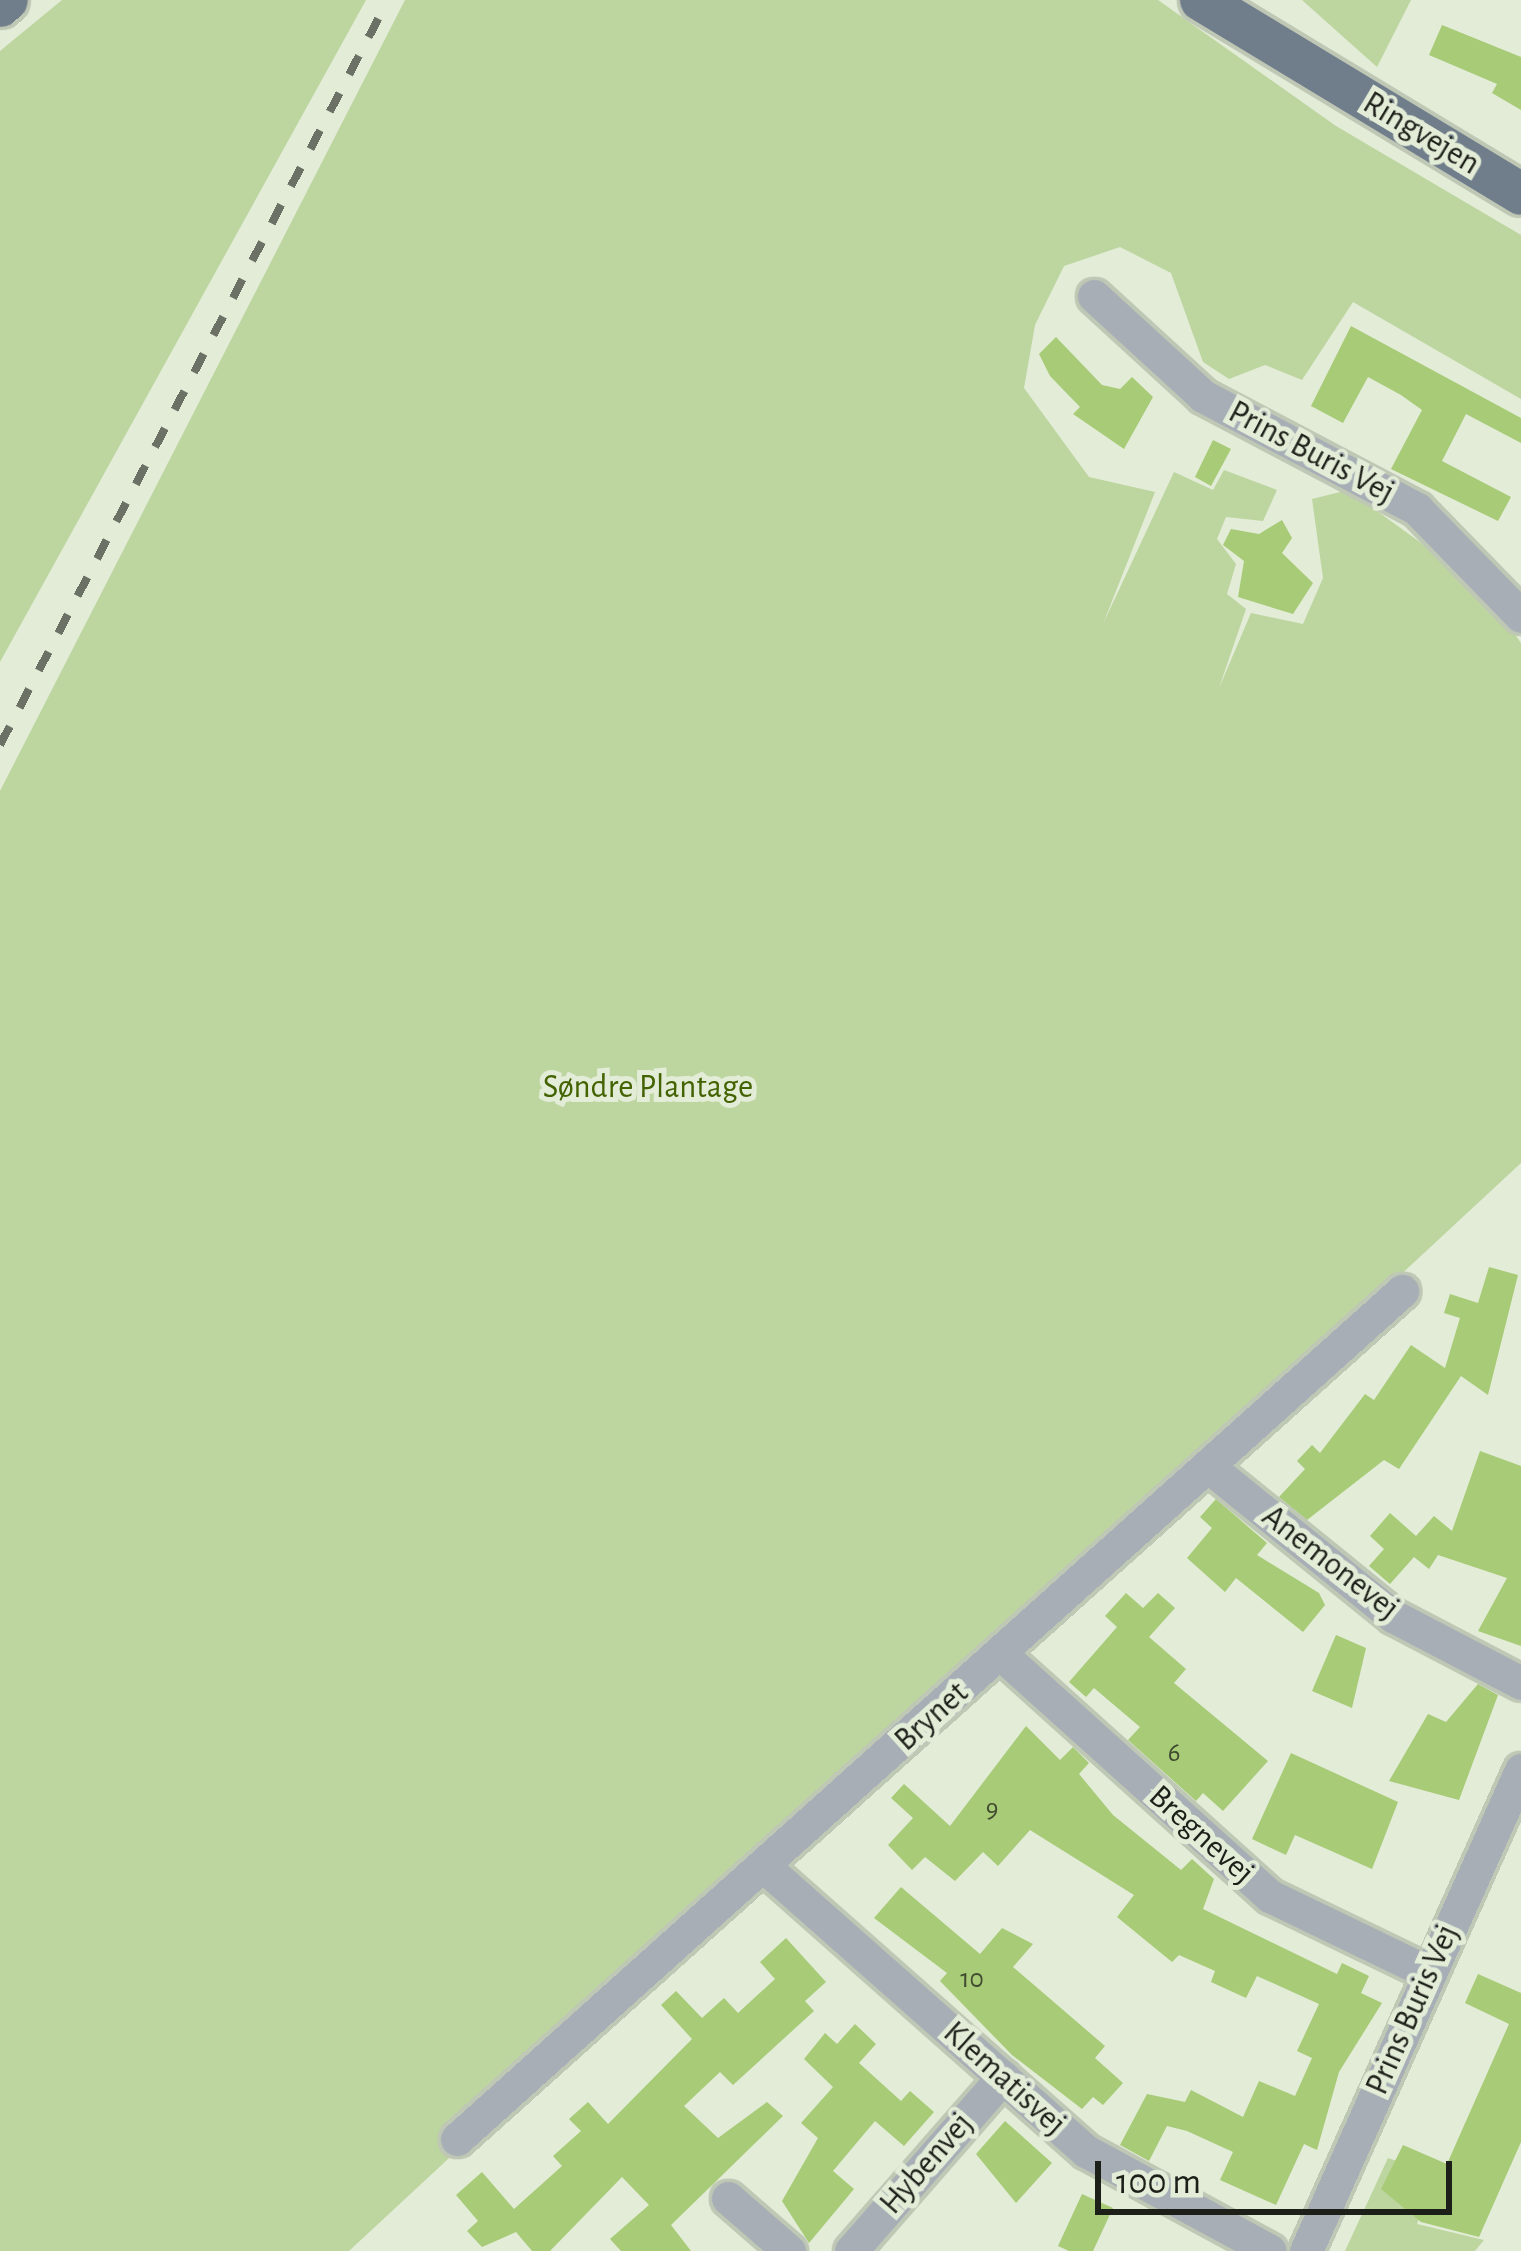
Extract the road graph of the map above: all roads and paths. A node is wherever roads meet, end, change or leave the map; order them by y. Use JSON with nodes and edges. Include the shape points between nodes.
{"nodes":[{"id":1,"x":7,"y":0,"type":"edge"},
{"id":2,"x":1201,"y":0,"type":"edge"},
{"id":3,"x":1239,"y":0,"type":"edge"},
{"id":4,"x":0,"y":6,"type":"edge"},
{"id":5,"x":1321,"y":73,"type":"junction"},
{"id":6,"x":1521,"y":194,"type":"edge"},
{"id":7,"x":1094,"y":296,"type":"dead end"},
{"id":8,"x":1521,"y":616,"type":"edge"},
{"id":9,"x":1402,"y":1291,"type":"dead end"},
{"id":10,"x":1209,"y":1467,"type":"junction"},
{"id":11,"x":1001,"y":1654,"type":"junction"},
{"id":12,"x":1521,"y":1683,"type":"edge"},
{"id":13,"x":1521,"y":1770,"type":"edge"},
{"id":14,"x":766,"y":1868,"type":"junction"},
{"id":15,"x":1430,"y":1973,"type":"junction"},
{"id":16,"x":1003,"y":2077,"type":"junction"},
{"id":17,"x":457,"y":2139,"type":"dead end"},
{"id":18,"x":728,"y":2198,"type":"dead end"},
{"id":19,"x":789,"y":2251,"type":"edge"},
{"id":20,"x":851,"y":2251,"type":"edge"},
{"id":21,"x":1270,"y":2251,"type":"edge"},
{"id":22,"x":1306,"y":2251,"type":"edge"}],
"edges":[{"from":1,"to":4,"type":"main road"},
{"from":2,"to":5,"type":"main road","name":"Ringvejen"},
{"from":3,"to":5,"type":"main road","name":"Ringvejen"},
{"from":5,"to":6,"type":"main road","name":"Ringvejen"},
{"from":7,"to":8,"type":"street","name":"Prins Buris Vej","via":[[1203,396],[1417,509]]},
{"from":9,"to":10,"type":"street","name":"Brynet"},
{"from":10,"to":11,"type":"street","name":"Brynet"},
{"from":10,"to":12,"type":"street","name":"Anemonevej","via":[[1393,1616]]},
{"from":11,"to":14,"type":"street","name":"Brynet"},
{"from":11,"to":15,"type":"street","name":"Bregnevej","via":[[1270,1896]]},
{"from":13,"to":15,"type":"street","name":"Prins Buris Vej"},
{"from":14,"to":16,"type":"street","name":"Klematisvej"},
{"from":14,"to":17,"type":"street","name":"Brynet"},
{"from":15,"to":22,"type":"street","name":"Prins Buris Vej"},
{"from":16,"to":20,"type":"street","name":"Hybenvej"},
{"from":16,"to":21,"type":"street","name":"Klematisvej","via":[[1086,2151]]},
{"from":18,"to":19,"type":"street"}]}
